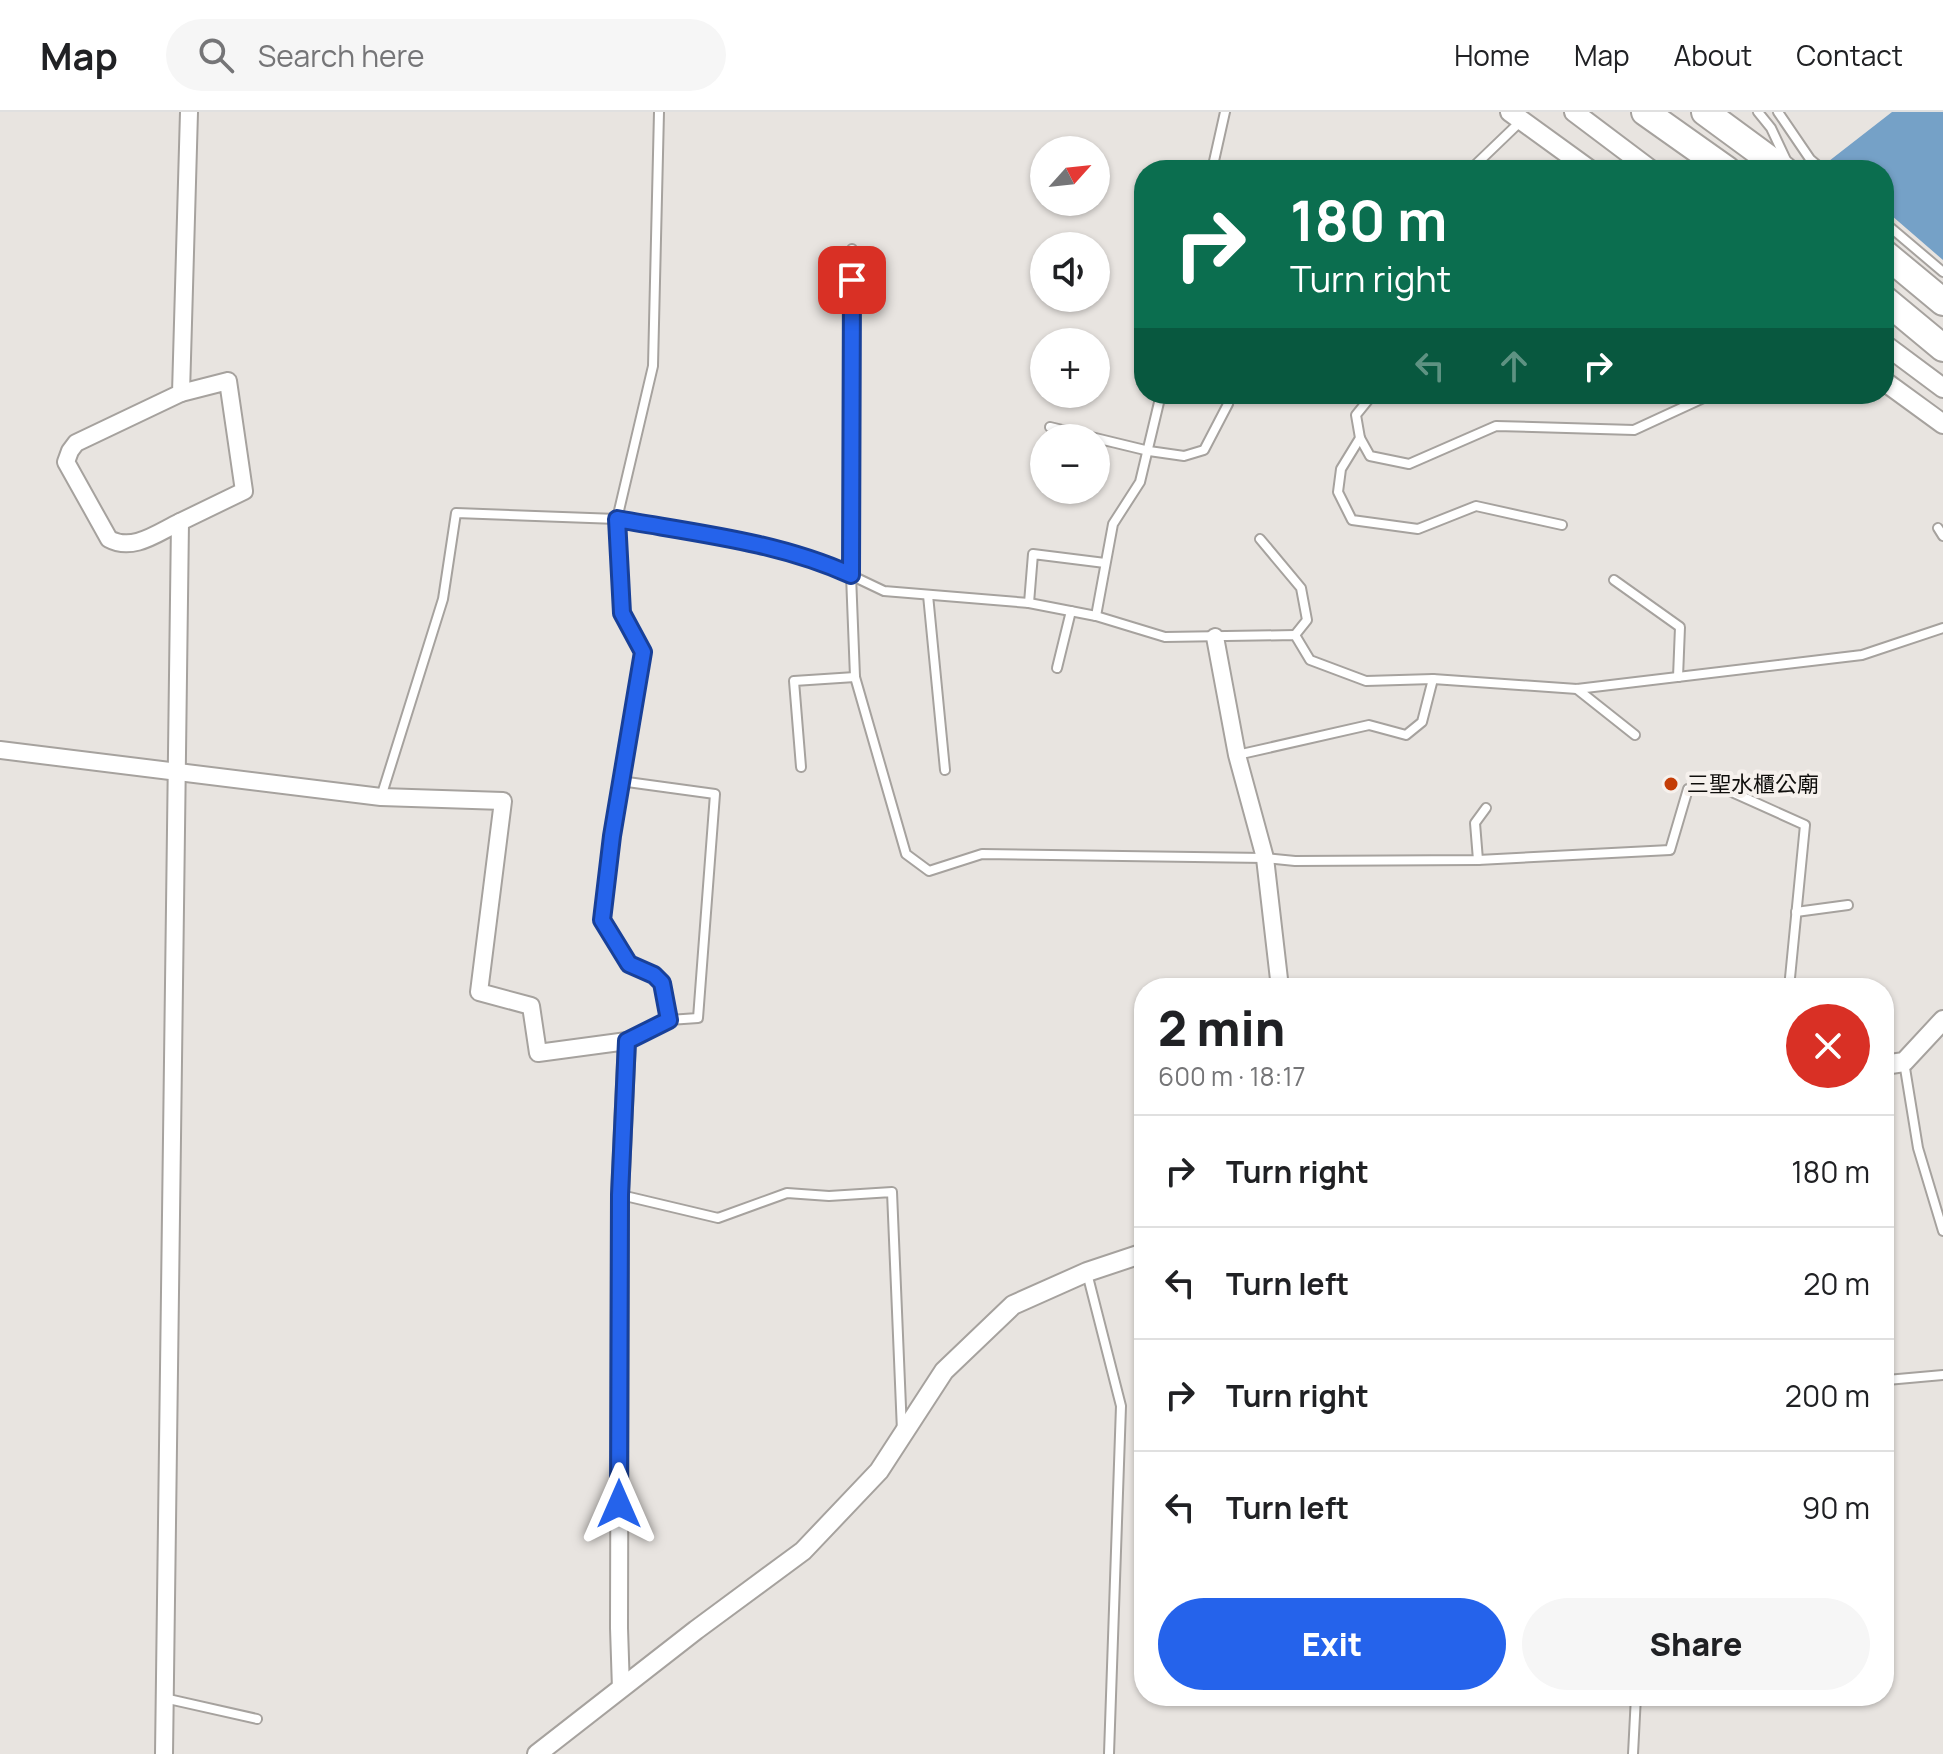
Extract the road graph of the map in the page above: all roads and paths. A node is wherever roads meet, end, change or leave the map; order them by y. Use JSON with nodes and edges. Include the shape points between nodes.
{"nodes":[{"id":1,"x":189,"y":112,"type":"edge"},
{"id":2,"x":659,"y":112,"type":"edge"},
{"id":3,"x":1225,"y":112,"type":"edge"},
{"id":4,"x":1574,"y":112,"type":"edge"},
{"id":5,"x":1645,"y":112,"type":"edge"},
{"id":6,"x":1705,"y":112,"type":"edge"},
{"id":7,"x":1758,"y":112,"type":"edge"},
{"id":8,"x":1778,"y":112,"type":"edge"},
{"id":9,"x":1516,"y":116,"type":"edge"},
{"id":10,"x":1214,"y":160,"type":"edge"},
{"id":11,"x":1479,"y":160,"type":"edge"},
{"id":12,"x":1576,"y":160,"type":"edge"},
{"id":13,"x":1638,"y":160,"type":"edge"},
{"id":14,"x":1713,"y":160,"type":"edge"},
{"id":15,"x":1770,"y":160,"type":"edge"},
{"id":16,"x":1786,"y":160,"type":"edge"},
{"id":17,"x":1811,"y":160,"type":"edge"},
{"id":18,"x":1894,"y":230,"type":"edge"},
{"id":19,"x":852,"y":249,"type":"dead end"},
{"id":20,"x":1894,"y":261,"type":"edge"},
{"id":21,"x":1943,"y":272,"type":"edge"},
{"id":22,"x":1943,"y":302,"type":"edge"},
{"id":23,"x":1894,"y":307,"type":"edge"},
{"id":24,"x":1943,"y":348,"type":"edge"},
{"id":25,"x":1894,"y":351,"type":"edge"},
{"id":26,"x":1894,"y":388,"type":"edge"},
{"id":27,"x":1943,"y":388,"type":"edge"},
{"id":28,"x":181,"y":393,"type":"junction"},
{"id":29,"x":1159,"y":404,"type":"edge"},
{"id":30,"x":1228,"y":404,"type":"dead end"},
{"id":31,"x":1365,"y":404,"type":"edge"},
{"id":32,"x":1690,"y":404,"type":"edge"},
{"id":33,"x":1943,"y":424,"type":"edge"},
{"id":34,"x":1360,"y":438,"type":"junction"},
{"id":35,"x":1110,"y":442,"type":"edge"},
{"id":36,"x":1149,"y":451,"type":"junction"},
{"id":37,"x":617,"y":519,"type":"junction"},
{"id":38,"x":180,"y":522,"type":"junction"},
{"id":39,"x":1562,"y":525,"type":"dead end"},
{"id":40,"x":1260,"y":539,"type":"dead end"},
{"id":41,"x":1105,"y":563,"type":"junction"},
{"id":42,"x":851,"y":575,"type":"junction"},
{"id":43,"x":1614,"y":580,"type":"dead end"},
{"id":44,"x":928,"y":595,"type":"junction"},
{"id":45,"x":1029,"y":603,"type":"junction"},
{"id":46,"x":1071,"y":611,"type":"junction"},
{"id":47,"x":1096,"y":616,"type":"junction"},
{"id":48,"x":1943,"y":628,"type":"edge"},
{"id":49,"x":1295,"y":635,"type":"junction"},
{"id":50,"x":1215,"y":637,"type":"junction"},
{"id":51,"x":1057,"y":668,"type":"dead end"},
{"id":52,"x":855,"y":677,"type":"junction"},
{"id":53,"x":1678,"y":677,"type":"junction"},
{"id":54,"x":1433,"y":679,"type":"junction"},
{"id":55,"x":1577,"y":689,"type":"junction"},
{"id":56,"x":1635,"y":735,"type":"dead end"},
{"id":57,"x":0,"y":750,"type":"edge"},
{"id":58,"x":1237,"y":755,"type":"junction"},
{"id":59,"x":801,"y":767,"type":"dead end"},
{"id":60,"x":945,"y":770,"type":"dead end"},
{"id":61,"x":177,"y":772,"type":"junction"},
{"id":62,"x":620,"y":781,"type":"junction"},
{"id":63,"x":381,"y":797,"type":"junction"},
{"id":64,"x":1486,"y":808,"type":"dead end"},
{"id":65,"x":1265,"y":858,"type":"junction"},
{"id":66,"x":1478,"y":860,"type":"junction"},
{"id":67,"x":1848,"y":905,"type":"dead end"},
{"id":68,"x":1796,"y":912,"type":"junction"},
{"id":69,"x":1279,"y":978,"type":"edge"},
{"id":70,"x":1790,"y":978,"type":"edge"},
{"id":71,"x":669,"y":1020,"type":"junction"},
{"id":72,"x":1943,"y":1020,"type":"edge"},
{"id":73,"x":627,"y":1041,"type":"junction"},
{"id":74,"x":1904,"y":1062,"type":"junction"},
{"id":75,"x":1894,"y":1064,"type":"edge"},
{"id":76,"x":620,"y":1195,"type":"junction"},
{"id":77,"x":1943,"y":1231,"type":"edge"},
{"id":78,"x":1134,"y":1256,"type":"edge"},
{"id":79,"x":1087,"y":1272,"type":"junction"},
{"id":80,"x":1943,"y":1375,"type":"edge"},
{"id":81,"x":1894,"y":1379,"type":"edge"},
{"id":82,"x":902,"y":1436,"type":"junction"},
{"id":83,"x":621,"y":1689,"type":"junction"},
{"id":84,"x":164,"y":1698,"type":"junction"},
{"id":85,"x":1635,"y":1706,"type":"edge"},
{"id":86,"x":257,"y":1719,"type":"dead end"},
{"id":87,"x":164,"y":1754,"type":"edge"},
{"id":88,"x":537,"y":1754,"type":"edge"},
{"id":89,"x":1109,"y":1754,"type":"edge"},
{"id":90,"x":1633,"y":1754,"type":"edge"}],
"edges":[{"from":1,"to":28,"type":"street"},
{"from":2,"to":37,"type":"lane","via":[[653,366]]},
{"from":3,"to":10,"type":"lane"},
{"from":4,"to":13,"type":"street"},
{"from":5,"to":14,"type":"highway"},
{"from":6,"to":15,"type":"highway"},
{"from":7,"to":16,"type":"lane"},
{"from":8,"to":17,"type":"lane"},
{"from":9,"to":11,"type":"lane"},
{"from":9,"to":12,"type":"street"},
{"from":18,"to":21,"type":"lane"},
{"from":19,"to":42,"type":"lane"},
{"from":20,"to":22,"type":"highway"},
{"from":23,"to":24,"type":"highway"},
{"from":25,"to":27,"type":"street"},
{"from":26,"to":33,"type":"street"},
{"from":28,"to":38,"type":"street","via":[[228,381],[244,491]]},
{"from":28,"to":38,"type":"street","via":[[76,443],[66,462],[109,539],[120,545]]},
{"from":29,"to":36,"type":"lane"},
{"from":30,"to":36,"type":"lane","via":[[1204,450],[1184,456]]},
{"from":31,"to":34,"type":"lane","via":[[1356,415]]},
{"from":32,"to":34,"type":"lane","via":[[1634,430],[1496,426],[1409,464],[1370,456]]},
{"from":34,"to":39,"type":"lane","via":[[1341,469],[1338,492],[1352,520],[1418,529],[1476,506]]},
{"from":35,"to":36,"type":"lane"},
{"from":36,"to":41,"type":"lane","via":[[1140,482],[1113,524]]},
{"from":37,"to":42,"type":"lane","via":[[740,541],[821,561]]},
{"from":37,"to":62,"type":"lane","via":[[622,613],[643,652]]},
{"from":37,"to":63,"type":"lane","via":[[456,513],[443,599]]},
{"from":38,"to":61,"type":"street"},
{"from":40,"to":49,"type":"lane","via":[[1301,588],[1307,620]]},
{"from":41,"to":45,"type":"lane","via":[[1033,554]]},
{"from":41,"to":47,"type":"lane"},
{"from":42,"to":44,"type":"lane","via":[[884,591]]},
{"from":42,"to":52,"type":"lane"},
{"from":43,"to":53,"type":"lane","via":[[1680,627]]},
{"from":44,"to":45,"type":"lane"},
{"from":44,"to":60,"type":"lane"},
{"from":45,"to":46,"type":"lane"},
{"from":46,"to":47,"type":"lane"},
{"from":46,"to":51,"type":"lane"},
{"from":47,"to":50,"type":"lane","via":[[1165,637]]},
{"from":48,"to":53,"type":"lane","via":[[1862,655]]},
{"from":49,"to":50,"type":"lane"},
{"from":49,"to":54,"type":"lane","via":[[1310,660],[1366,681]]},
{"from":50,"to":58,"type":"street"},
{"from":52,"to":59,"type":"lane","via":[[794,681]]},
{"from":52,"to":65,"type":"lane","via":[[906,854],[929,871],[982,854]]},
{"from":53,"to":55,"type":"lane"},
{"from":54,"to":55,"type":"lane"},
{"from":54,"to":58,"type":"lane","via":[[1422,722],[1406,735],[1369,725]]},
{"from":55,"to":56,"type":"lane"},
{"from":57,"to":61,"type":"street"},
{"from":58,"to":65,"type":"street"},
{"from":61,"to":63,"type":"street"},
{"from":61,"to":84,"type":"street"},
{"from":62,"to":71,"type":"lane","via":[[602,920],[629,964],[662,983]]},
{"from":62,"to":71,"type":"lane","via":[[715,794],[698,1018]]},
{"from":63,"to":73,"type":"street","via":[[503,801],[479,992],[531,1006],[538,1053]]},
{"from":64,"to":66,"type":"lane","via":[[1475,823]]},
{"from":65,"to":66,"type":"lane"},
{"from":65,"to":69,"type":"street"},
{"from":66,"to":68,"type":"lane","via":[[1670,850],[1688,789],[1723,788],[1805,825]]},
{"from":67,"to":68,"type":"lane"},
{"from":68,"to":70,"type":"lane"},
{"from":71,"to":73,"type":"lane"},
{"from":72,"to":74,"type":"street"},
{"from":73,"to":76,"type":"street"},
{"from":74,"to":75,"type":"street"},
{"from":74,"to":77,"type":"lane","via":[[1918,1148]]},
{"from":76,"to":82,"type":"lane","via":[[718,1218],[787,1193],[892,1192]]},
{"from":76,"to":83,"type":"street"},
{"from":78,"to":79,"type":"street"},
{"from":79,"to":82,"type":"street","via":[[1013,1305],[944,1371]]},
{"from":79,"to":89,"type":"lane","via":[[1121,1406]]},
{"from":80,"to":81,"type":"lane"},
{"from":82,"to":83,"type":"street","via":[[879,1471],[803,1551]]},
{"from":83,"to":88,"type":"street"},
{"from":84,"to":86,"type":"lane"},
{"from":84,"to":87,"type":"street"},
{"from":85,"to":90,"type":"lane"}]}
